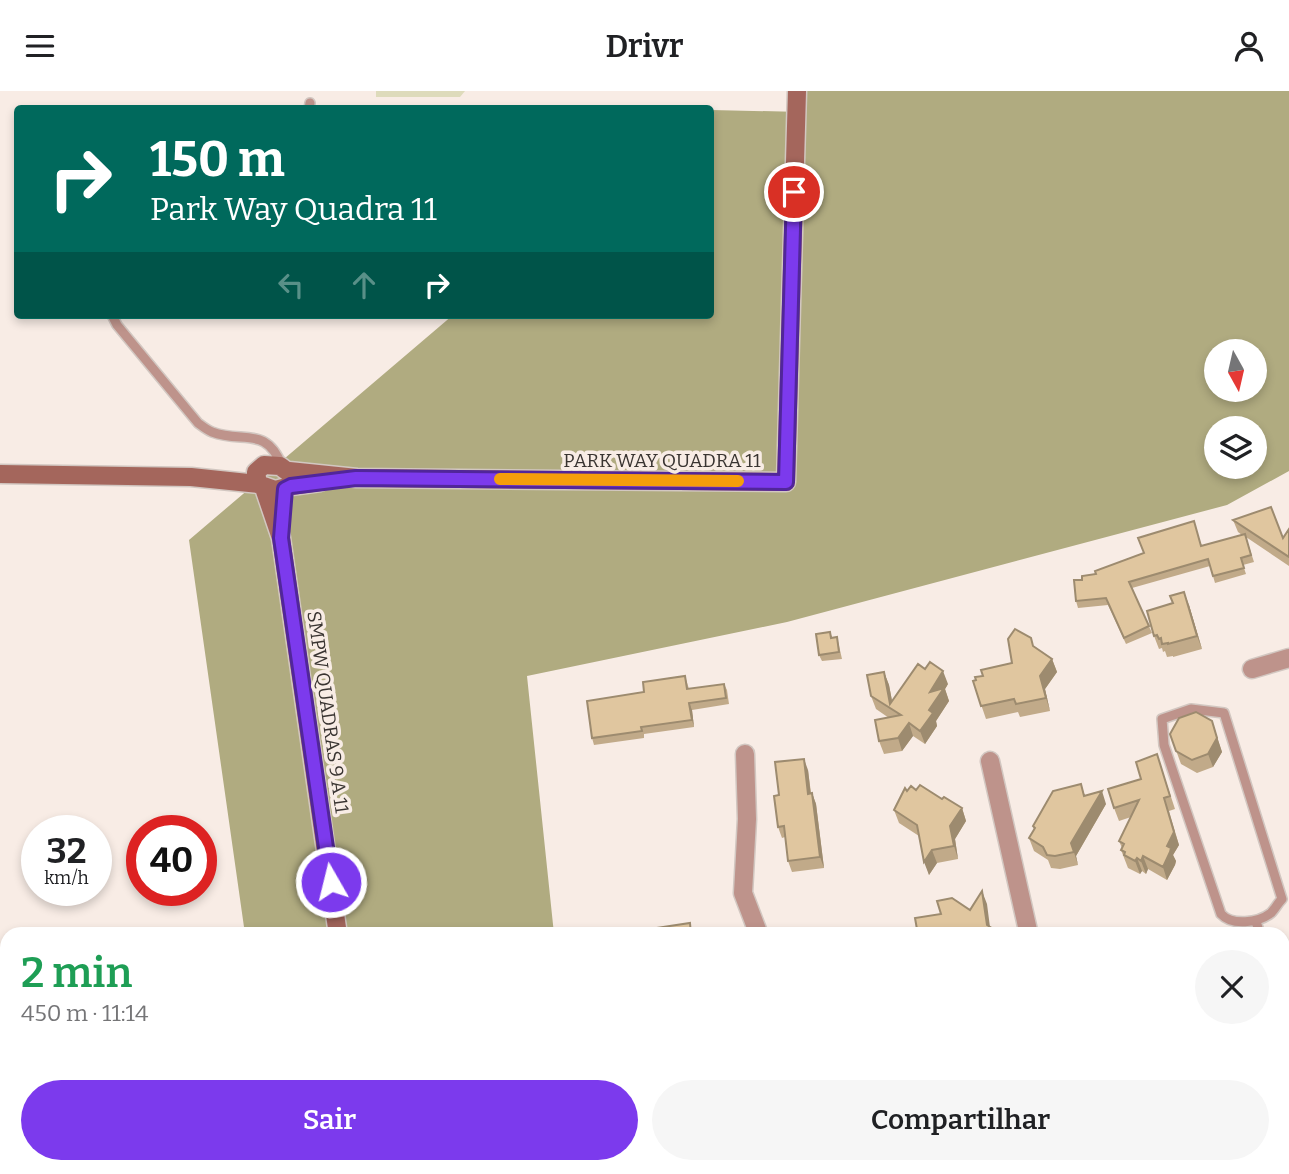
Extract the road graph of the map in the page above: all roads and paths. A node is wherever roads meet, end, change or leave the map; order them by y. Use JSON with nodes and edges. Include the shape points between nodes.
{"nodes":[{"id":1,"x":797,"y":91,"type":"edge"},
{"id":2,"x":114,"y":319,"type":"edge"},
{"id":3,"x":0,"y":474,"type":"edge"},
{"id":4,"x":287,"y":478,"type":"junction"},
{"id":5,"x":260,"y":480,"type":"junction"},
{"id":6,"x":281,"y":538,"type":"junction"},
{"id":7,"x":1289,"y":658,"type":"edge"},
{"id":8,"x":1252,"y":669,"type":"dead end"},
{"id":9,"x":745,"y":754,"type":"dead end"},
{"id":10,"x":990,"y":761,"type":"dead end"},
{"id":11,"x":1256,"y":921,"type":"junction"},
{"id":12,"x":337,"y":927,"type":"edge"},
{"id":13,"x":756,"y":927,"type":"edge"},
{"id":14,"x":1027,"y":927,"type":"edge"},
{"id":15,"x":1258,"y":927,"type":"edge"}],
"edges":[{"from":1,"to":4,"type":"street","name":"PARK WAY QUADRA 11","via":[[786,482]]},
{"from":2,"to":4,"type":"lane","via":[[198,423],[212,432],[270,444]]},
{"from":3,"to":5,"type":"street"},
{"from":4,"to":5,"type":"street"},
{"from":4,"to":5,"type":"street","via":[[274,465]]},
{"from":4,"to":6,"type":"street","name":"SMPW QUADRAS 9 A 11"},
{"from":5,"to":6,"type":"street","name":"SMPW QUADRAS 9 A 11"},
{"from":6,"to":12,"type":"street","name":"SMPW QUADRAS 9 A 11"},
{"from":7,"to":8,"type":"street"},
{"from":9,"to":13,"type":"street","via":[[743,893]]},
{"from":10,"to":14,"type":"street"},
{"from":11,"to":11,"type":"lane","via":[[1282,899],[1224,713],[1191,709],[1162,719],[1164,745],[1221,914],[1234,921]]},
{"from":11,"to":15,"type":"lane"}]}
